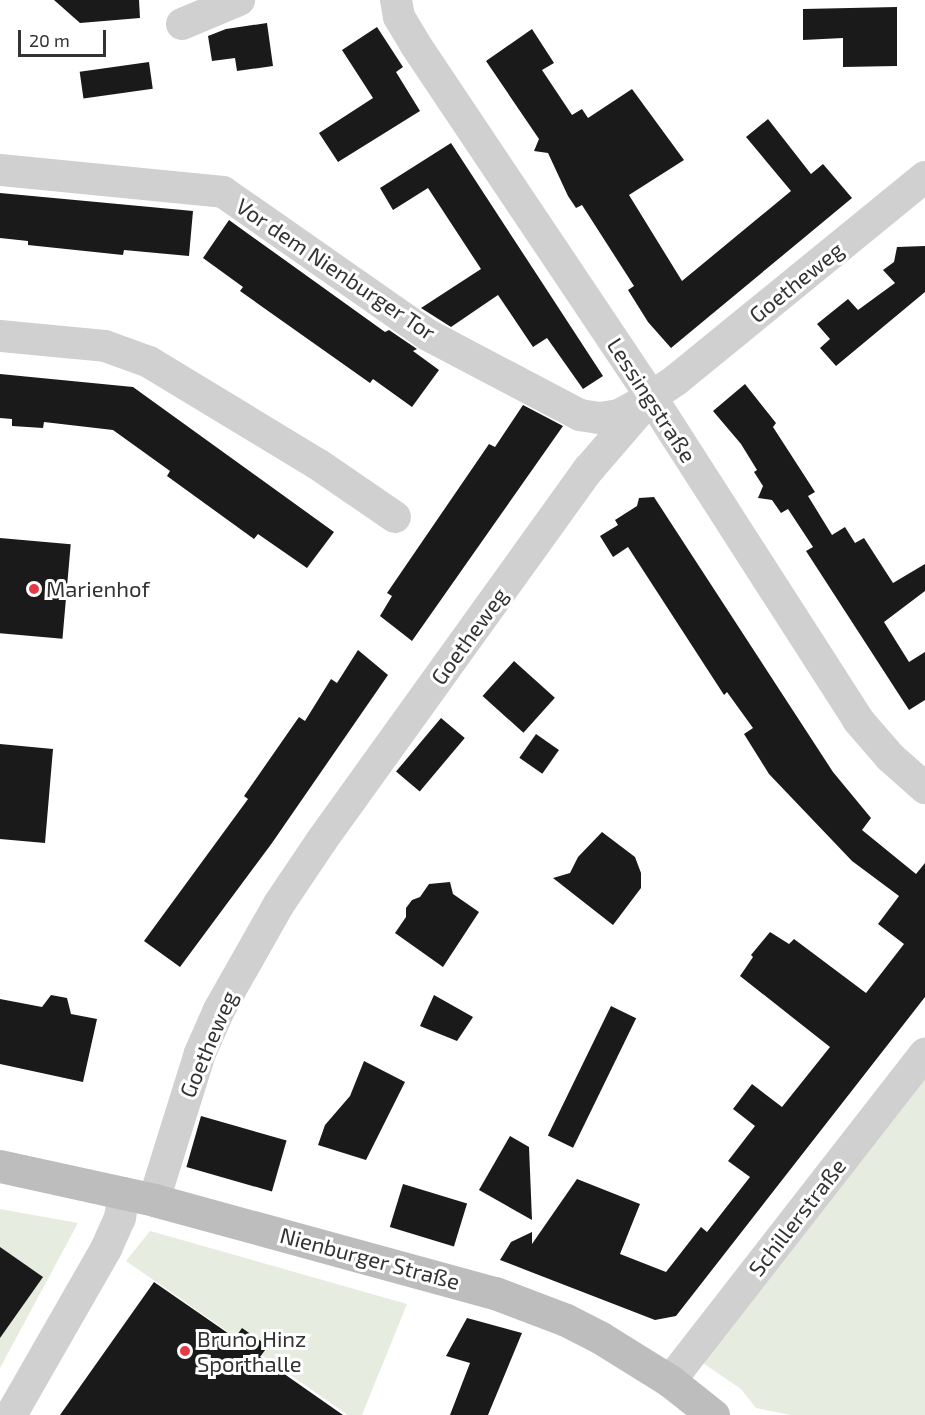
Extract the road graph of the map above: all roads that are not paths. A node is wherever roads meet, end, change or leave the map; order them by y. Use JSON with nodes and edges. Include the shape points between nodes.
{"nodes":[{"id":1,"x":239,"y":0,"type":"edge"},
{"id":2,"x":396,"y":0,"type":"edge"},
{"id":3,"x":182,"y":24,"type":"dead end"},
{"id":4,"x":0,"y":170,"type":"edge"},
{"id":5,"x":925,"y":177,"type":"edge"},
{"id":6,"x":0,"y":336,"type":"edge"},
{"id":7,"x":651,"y":397,"type":"junction"},
{"id":8,"x":394,"y":517,"type":"dead end"},
{"id":9,"x":925,"y":788,"type":"edge"},
{"id":10,"x":925,"y":1053,"type":"edge"},
{"id":11,"x":0,"y":1166,"type":"edge"},
{"id":12,"x":139,"y":1197,"type":"junction"},
{"id":13,"x":669,"y":1381,"type":"junction"},
{"id":14,"x":11,"y":1415,"type":"edge"},
{"id":15,"x":712,"y":1415,"type":"edge"}],
"edges":[{"from":1,"to":3,"type":"street"},
{"from":2,"to":7,"type":"street","name":"Lessingstraße","via":[[399,16],[415,44]]},
{"from":4,"to":7,"type":"street","name":"Vor dem Nienburger Tor","via":[[223,192],[428,335],[580,415],[619,415]]},
{"from":5,"to":7,"type":"street","name":"Goetheweg"},
{"from":6,"to":8,"type":"street","via":[[105,346],[149,362],[319,465]]},
{"from":7,"to":9,"type":"street","name":"Lessingstraße","via":[[858,720],[890,757]]},
{"from":7,"to":12,"type":"street","name":"Goetheweg","via":[[589,469],[279,904],[219,1010]]},
{"from":10,"to":13,"type":"street","name":"Schillerstraße"},
{"from":11,"to":12,"type":"street","name":"Nienburger Straße"},
{"from":12,"to":13,"type":"street","name":"Nienburger Straße","via":[[495,1293],[566,1320]]},
{"from":12,"to":14,"type":"street","via":[[120,1218]]},
{"from":13,"to":15,"type":"street","name":"Nienburger Straße"}]}
